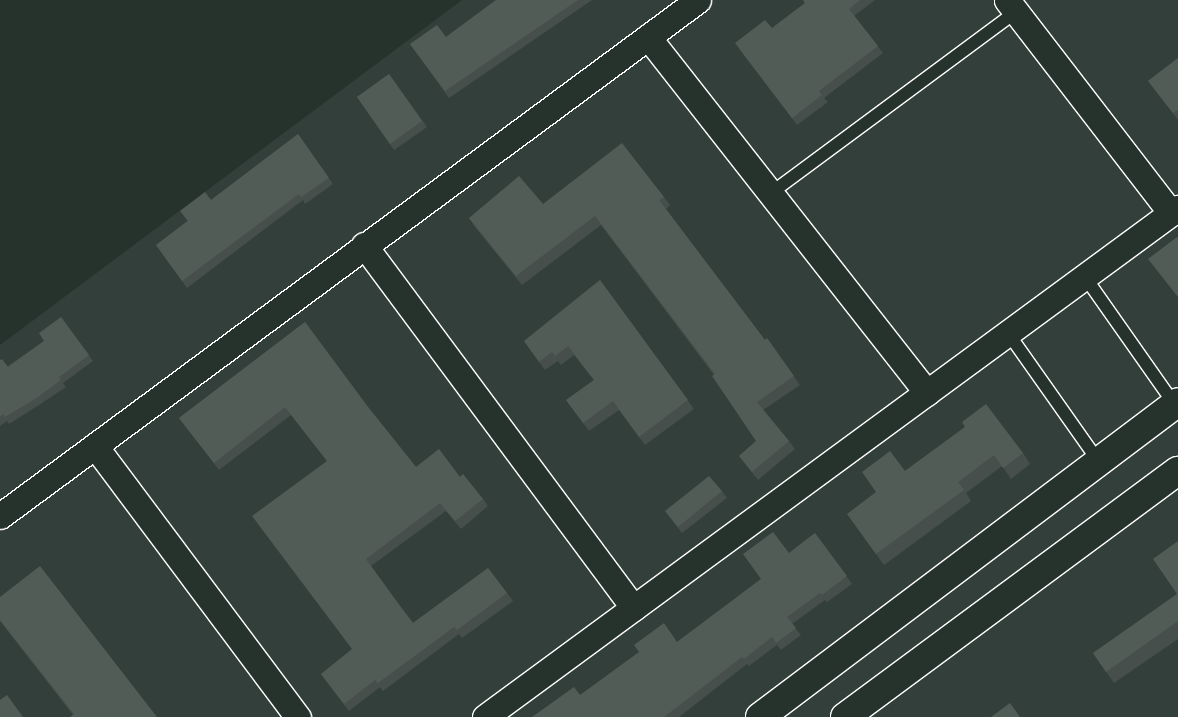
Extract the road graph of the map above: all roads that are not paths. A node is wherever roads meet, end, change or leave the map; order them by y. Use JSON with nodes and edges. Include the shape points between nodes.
{"nodes":[{"id":1,"x":698,"y":0,"type":"edge"},
{"id":2,"x":1012,"y":6,"type":"edge"},
{"id":3,"x":648,"y":37,"type":"junction"},
{"id":4,"x":771,"y":193,"type":"junction"},
{"id":5,"x":1175,"y":211,"type":"edge"},
{"id":6,"x":364,"y":245,"type":"junction"},
{"id":7,"x":1084,"y":277,"type":"junction"},
{"id":8,"x":1008,"y":333,"type":"junction"},
{"id":9,"x":927,"y":393,"type":"junction"},
{"id":10,"x":1176,"y":403,"type":"edge"},
{"id":11,"x":95,"y":446,"type":"junction"},
{"id":12,"x":1099,"y":462,"type":"junction"},
{"id":13,"x":1178,"y":471,"type":"edge"},
{"id":14,"x":0,"y":516,"type":"edge"},
{"id":15,"x":634,"y":608,"type":"junction"},
{"id":16,"x":298,"y":717,"type":"edge"},
{"id":17,"x":485,"y":717,"type":"edge"},
{"id":18,"x":760,"y":717,"type":"edge"},
{"id":19,"x":845,"y":717,"type":"edge"}],
"edges":[{"from":1,"to":3,"type":"street"},
{"from":2,"to":4,"type":"lane"},
{"from":2,"to":5,"type":"street"},
{"from":3,"to":4,"type":"street"},
{"from":3,"to":6,"type":"street"},
{"from":4,"to":9,"type":"street"},
{"from":5,"to":7,"type":"street"},
{"from":6,"to":11,"type":"street"},
{"from":6,"to":15,"type":"street"},
{"from":7,"to":8,"type":"street"},
{"from":7,"to":10,"type":"lane"},
{"from":8,"to":9,"type":"street"},
{"from":8,"to":12,"type":"lane"},
{"from":9,"to":15,"type":"street"},
{"from":10,"to":12,"type":"street"},
{"from":11,"to":14,"type":"street"},
{"from":11,"to":16,"type":"street"},
{"from":12,"to":18,"type":"street"},
{"from":13,"to":19,"type":"street"},
{"from":15,"to":17,"type":"street"}]}
